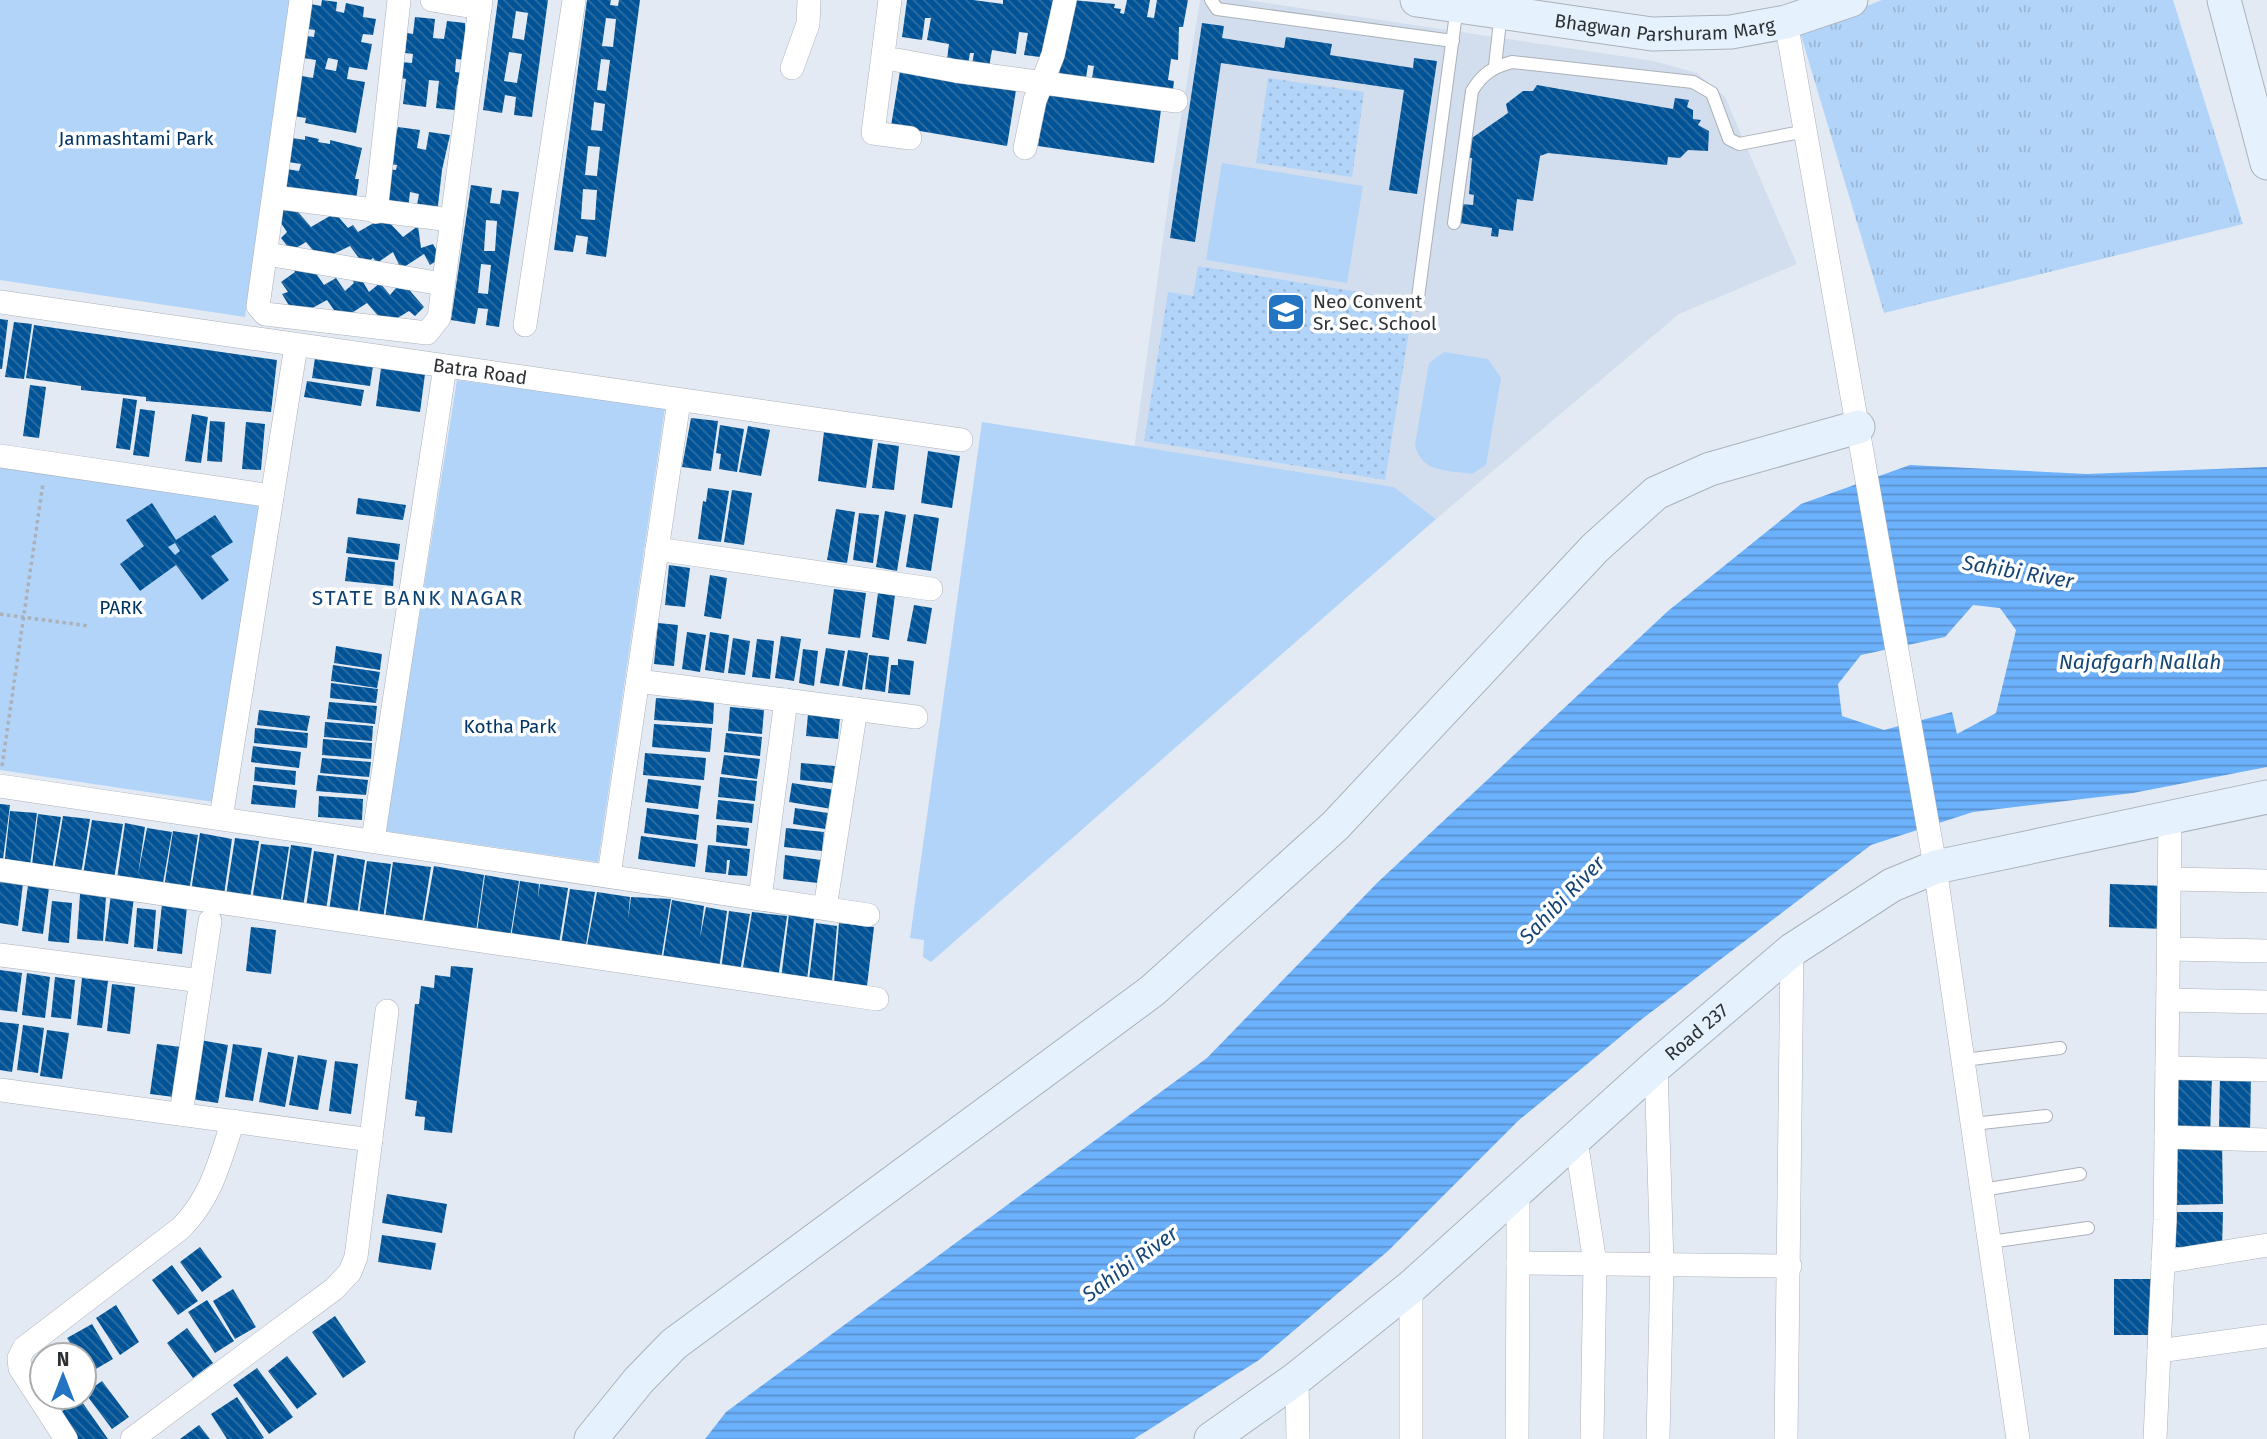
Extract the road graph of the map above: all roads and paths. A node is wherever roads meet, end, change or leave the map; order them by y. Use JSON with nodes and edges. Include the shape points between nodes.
{"nodes":[{"id":1,"x":301,"y":0,"type":"edge"},
{"id":2,"x":399,"y":0,"type":"edge"},
{"id":3,"x":432,"y":0,"type":"edge"},
{"id":4,"x":574,"y":0,"type":"edge"},
{"id":5,"x":809,"y":0,"type":"edge"},
{"id":6,"x":890,"y":0,"type":"edge"},
{"id":7,"x":1065,"y":0,"type":"edge"},
{"id":8,"x":1210,"y":0,"type":"edge"},
{"id":9,"x":1417,"y":0,"type":"edge"},
{"id":10,"x":1851,"y":0,"type":"edge"},
{"id":11,"x":2224,"y":0,"type":"edge"},
{"id":12,"x":480,"y":4,"type":"edge"},
{"id":13,"x":1457,"y":6,"type":"junction"},
{"id":14,"x":1572,"y":11,"type":"edge"},
{"id":15,"x":1501,"y":12,"type":"junction"},
{"id":16,"x":1786,"y":22,"type":"junction"},
{"id":17,"x":1453,"y":41,"type":"junction"},
{"id":18,"x":897,"y":60,"type":"dead end"},
{"id":19,"x":1495,"y":66,"type":"junction"},
{"id":20,"x":792,"y":68,"type":"dead end"},
{"id":21,"x":1043,"y":81,"type":"junction"},
{"id":22,"x":1175,"y":101,"type":"dead end"},
{"id":23,"x":1807,"y":131,"type":"junction"},
{"id":24,"x":910,"y":138,"type":"dead end"},
{"id":25,"x":1025,"y":148,"type":"dead end"},
{"id":26,"x":2267,"y":163,"type":"edge"},
{"id":27,"x":274,"y":197,"type":"junction"},
{"id":28,"x":376,"y":212,"type":"junction"},
{"id":29,"x":450,"y":220,"type":"junction"},
{"id":30,"x":1454,"y":223,"type":"dead end"},
{"id":31,"x":267,"y":254,"type":"junction"},
{"id":32,"x":442,"y":285,"type":"junction"},
{"id":33,"x":0,"y":302,"type":"edge"},
{"id":34,"x":1417,"y":305,"type":"dead end"},
{"id":35,"x":525,"y":325,"type":"dead end"},
{"id":36,"x":296,"y":346,"type":"junction"},
{"id":37,"x":445,"y":368,"type":"junction"},
{"id":38,"x":680,"y":401,"type":"junction"},
{"id":39,"x":961,"y":440,"type":"dead end"},
{"id":40,"x":1861,"y":442,"type":"junction"},
{"id":41,"x":0,"y":456,"type":"edge"},
{"id":42,"x":46,"y":463,"type":"junction"},
{"id":43,"x":272,"y":496,"type":"junction"},
{"id":44,"x":657,"y":549,"type":"junction"},
{"id":45,"x":931,"y":589,"type":"dead end"},
{"id":46,"x":0,"y":614,"type":"edge"},
{"id":47,"x":24,"y":618,"type":"junction"},
{"id":48,"x":89,"y":626,"type":"dead end"},
{"id":49,"x":638,"y":681,"type":"junction"},
{"id":50,"x":786,"y":700,"type":"junction"},
{"id":51,"x":856,"y":709,"type":"junction"},
{"id":52,"x":916,"y":717,"type":"dead end"},
{"id":53,"x":0,"y":779,"type":"edge"},
{"id":54,"x":0,"y":786,"type":"edge"},
{"id":55,"x":2267,"y":797,"type":"edge"},
{"id":56,"x":221,"y":818,"type":"junction"},
{"id":57,"x":2170,"y":820,"type":"junction"},
{"id":58,"x":373,"y":841,"type":"junction"},
{"id":59,"x":1936,"y":867,"type":"junction"},
{"id":60,"x":0,"y":870,"type":"edge"},
{"id":61,"x":609,"y":875,"type":"junction"},
{"id":62,"x":2170,"y":879,"type":"junction"},
{"id":63,"x":2267,"y":881,"type":"edge"},
{"id":64,"x":760,"y":898,"type":"junction"},
{"id":65,"x":825,"y":908,"type":"junction"},
{"id":66,"x":869,"y":915,"type":"dead end"},
{"id":67,"x":210,"y":922,"type":"dead end"},
{"id":68,"x":2169,"y":949,"type":"junction"},
{"id":69,"x":1792,"y":950,"type":"junction"},
{"id":70,"x":2267,"y":951,"type":"edge"},
{"id":71,"x":0,"y":955,"type":"edge"},
{"id":72,"x":201,"y":981,"type":"junction"},
{"id":73,"x":877,"y":999,"type":"dead end"},
{"id":74,"x":2168,"y":1000,"type":"junction"},
{"id":75,"x":2267,"y":1002,"type":"edge"},
{"id":76,"x":387,"y":1011,"type":"dead end"},
{"id":77,"x":2060,"y":1048,"type":"dead end"},
{"id":78,"x":1964,"y":1060,"type":"junction"},
{"id":79,"x":1657,"y":1066,"type":"junction"},
{"id":80,"x":2167,"y":1068,"type":"junction"},
{"id":81,"x":2267,"y":1070,"type":"edge"},
{"id":82,"x":0,"y":1090,"type":"edge"},
{"id":83,"x":180,"y":1114,"type":"junction"},
{"id":84,"x":2046,"y":1116,"type":"dead end"},
{"id":85,"x":233,"y":1121,"type":"junction"},
{"id":86,"x":1973,"y":1124,"type":"junction"},
{"id":87,"x":2166,"y":1137,"type":"junction"},
{"id":88,"x":371,"y":1140,"type":"junction"},
{"id":89,"x":1576,"y":1140,"type":"junction"},
{"id":90,"x":2267,"y":1140,"type":"edge"},
{"id":91,"x":2080,"y":1174,"type":"dead end"},
{"id":92,"x":1982,"y":1190,"type":"junction"},
{"id":93,"x":1518,"y":1191,"type":"junction"},
{"id":94,"x":2088,"y":1228,"type":"dead end"},
{"id":95,"x":1990,"y":1241,"type":"junction"},
{"id":96,"x":2267,"y":1245,"type":"edge"},
{"id":97,"x":2163,"y":1262,"type":"junction"},
{"id":98,"x":1518,"y":1263,"type":"junction"},
{"id":99,"x":1595,"y":1263,"type":"junction"},
{"id":100,"x":1662,"y":1264,"type":"junction"},
{"id":101,"x":1790,"y":1266,"type":"junction"},
{"id":102,"x":1411,"y":1287,"type":"junction"},
{"id":103,"x":2267,"y":1336,"type":"edge"},
{"id":104,"x":2159,"y":1351,"type":"junction"},
{"id":105,"x":1297,"y":1378,"type":"junction"},
{"id":106,"x":66,"y":1439,"type":"edge"},
{"id":107,"x":132,"y":1439,"type":"edge"},
{"id":108,"x":591,"y":1439,"type":"edge"},
{"id":109,"x":1211,"y":1439,"type":"edge"},
{"id":110,"x":1298,"y":1439,"type":"edge"},
{"id":111,"x":1411,"y":1439,"type":"edge"},
{"id":112,"x":1517,"y":1439,"type":"edge"},
{"id":113,"x":1592,"y":1439,"type":"edge"},
{"id":114,"x":1658,"y":1439,"type":"edge"},
{"id":115,"x":1786,"y":1439,"type":"edge"},
{"id":116,"x":2018,"y":1439,"type":"edge"},
{"id":117,"x":2155,"y":1439,"type":"edge"}],
"edges":[{"from":1,"to":27,"type":"street"},
{"from":2,"to":28,"type":"street"},
{"from":3,"to":12,"type":"street"},
{"from":4,"to":35,"type":"street"},
{"from":5,"to":20,"type":"street","via":[[808,24]]},
{"from":6,"to":24,"type":"street","via":[[873,133]]},
{"from":7,"to":21,"type":"street"},
{"from":8,"to":17,"type":"lane","via":[[1217,9]]},
{"from":9,"to":13,"type":"street","name":"Bhagwan Parshuram Marg"},
{"from":10,"to":16,"type":"street","name":"Bhagwan Parshuram Marg"},
{"from":11,"to":26,"type":"street"},
{"from":12,"to":29,"type":"street"},
{"from":13,"to":15,"type":"street","name":"Bhagwan Parshuram Marg"},
{"from":13,"to":17,"type":"lane"},
{"from":14,"to":15,"type":"street","name":"Bhagwan Parshuram Marg"},
{"from":14,"to":16,"type":"street","name":"Bhagwan Parshuram Marg","via":[[1652,34],[1731,32]]},
{"from":15,"to":19,"type":"lane"},
{"from":16,"to":23,"type":"street"},
{"from":17,"to":34,"type":"lane"},
{"from":18,"to":21,"type":"street"},
{"from":19,"to":23,"type":"lane","via":[[1512,62],[1693,82],[1712,93],[1729,139],[1739,144]]},
{"from":19,"to":30,"type":"lane","via":[[1472,91]]},
{"from":21,"to":22,"type":"street"},
{"from":21,"to":25,"type":"street"},
{"from":23,"to":40,"type":"street"},
{"from":27,"to":28,"type":"street"},
{"from":27,"to":31,"type":"street"},
{"from":28,"to":29,"type":"street"},
{"from":29,"to":32,"type":"street"},
{"from":31,"to":32,"type":"street"},
{"from":31,"to":32,"type":"street","via":[[258,306],[265,314],[427,333],[439,318]]},
{"from":33,"to":36,"type":"street","name":"Batra Road"},
{"from":36,"to":37,"type":"street","name":"Batra Road"},
{"from":36,"to":43,"type":"street"},
{"from":37,"to":38,"type":"street","name":"Batra Road"},
{"from":37,"to":58,"type":"street"},
{"from":38,"to":39,"type":"street","name":"Batra Road"},
{"from":38,"to":44,"type":"street"},
{"from":40,"to":59,"type":"street"},
{"from":40,"to":108,"type":"street","via":[[1710,469],[1656,493],[1595,548],[1335,826],[1272,886],[1152,991],[674,1344]]},
{"from":41,"to":42,"type":"street"},
{"from":42,"to":43,"type":"street"},
{"from":42,"to":47,"type":"path"},
{"from":43,"to":56,"type":"street"},
{"from":44,"to":45,"type":"street"},
{"from":44,"to":49,"type":"street"},
{"from":46,"to":47,"type":"path"},
{"from":47,"to":48,"type":"path"},
{"from":47,"to":53,"type":"path"},
{"from":49,"to":50,"type":"street"},
{"from":49,"to":61,"type":"street"},
{"from":50,"to":51,"type":"street"},
{"from":50,"to":64,"type":"street"},
{"from":51,"to":52,"type":"street"},
{"from":51,"to":65,"type":"street"},
{"from":54,"to":56,"type":"street"},
{"from":55,"to":57,"type":"street","name":"Road 237"},
{"from":56,"to":58,"type":"street"},
{"from":57,"to":59,"type":"street","name":"Road 237"},
{"from":57,"to":62,"type":"street"},
{"from":58,"to":61,"type":"street"},
{"from":59,"to":69,"type":"street","name":"Road 237","via":[[1892,885]]},
{"from":59,"to":78,"type":"street"},
{"from":60,"to":73,"type":"street"},
{"from":61,"to":64,"type":"street"},
{"from":62,"to":63,"type":"street"},
{"from":62,"to":68,"type":"street"},
{"from":64,"to":65,"type":"street"},
{"from":65,"to":66,"type":"street"},
{"from":67,"to":72,"type":"street"},
{"from":68,"to":70,"type":"street"},
{"from":68,"to":74,"type":"street"},
{"from":69,"to":79,"type":"street","name":"Road 237"},
{"from":69,"to":101,"type":"street"},
{"from":71,"to":72,"type":"street"},
{"from":72,"to":83,"type":"street"},
{"from":74,"to":75,"type":"street"},
{"from":74,"to":80,"type":"street"},
{"from":76,"to":88,"type":"street"},
{"from":77,"to":78,"type":"lane"},
{"from":78,"to":86,"type":"street"},
{"from":79,"to":89,"type":"street","name":"Road 237"},
{"from":79,"to":100,"type":"street"},
{"from":80,"to":81,"type":"street"},
{"from":80,"to":87,"type":"street"},
{"from":82,"to":83,"type":"street"},
{"from":83,"to":85,"type":"street"},
{"from":84,"to":86,"type":"lane"},
{"from":85,"to":88,"type":"street"},
{"from":85,"to":106,"type":"street","via":[[200,1208],[181,1228],[24,1348],[20,1368]]},
{"from":86,"to":92,"type":"street"},
{"from":87,"to":90,"type":"street"},
{"from":87,"to":97,"type":"street"},
{"from":88,"to":107,"type":"street","via":[[350,1272],[334,1289]]},
{"from":89,"to":93,"type":"street","name":"Road 237"},
{"from":89,"to":99,"type":"street"},
{"from":91,"to":92,"type":"lane"},
{"from":92,"to":95,"type":"street"},
{"from":93,"to":98,"type":"street"},
{"from":93,"to":102,"type":"street","name":"Road 237"},
{"from":94,"to":95,"type":"lane"},
{"from":95,"to":116,"type":"street"},
{"from":96,"to":97,"type":"street"},
{"from":97,"to":104,"type":"street"},
{"from":98,"to":99,"type":"street"},
{"from":98,"to":112,"type":"street"},
{"from":99,"to":100,"type":"street"},
{"from":99,"to":113,"type":"street"},
{"from":100,"to":101,"type":"street"},
{"from":100,"to":114,"type":"street"},
{"from":101,"to":115,"type":"street"},
{"from":102,"to":105,"type":"street","name":"Road 237"},
{"from":102,"to":111,"type":"street"},
{"from":103,"to":104,"type":"street"},
{"from":104,"to":117,"type":"street"},
{"from":105,"to":109,"type":"street","name":"Road 237"},
{"from":105,"to":110,"type":"street"}]}
